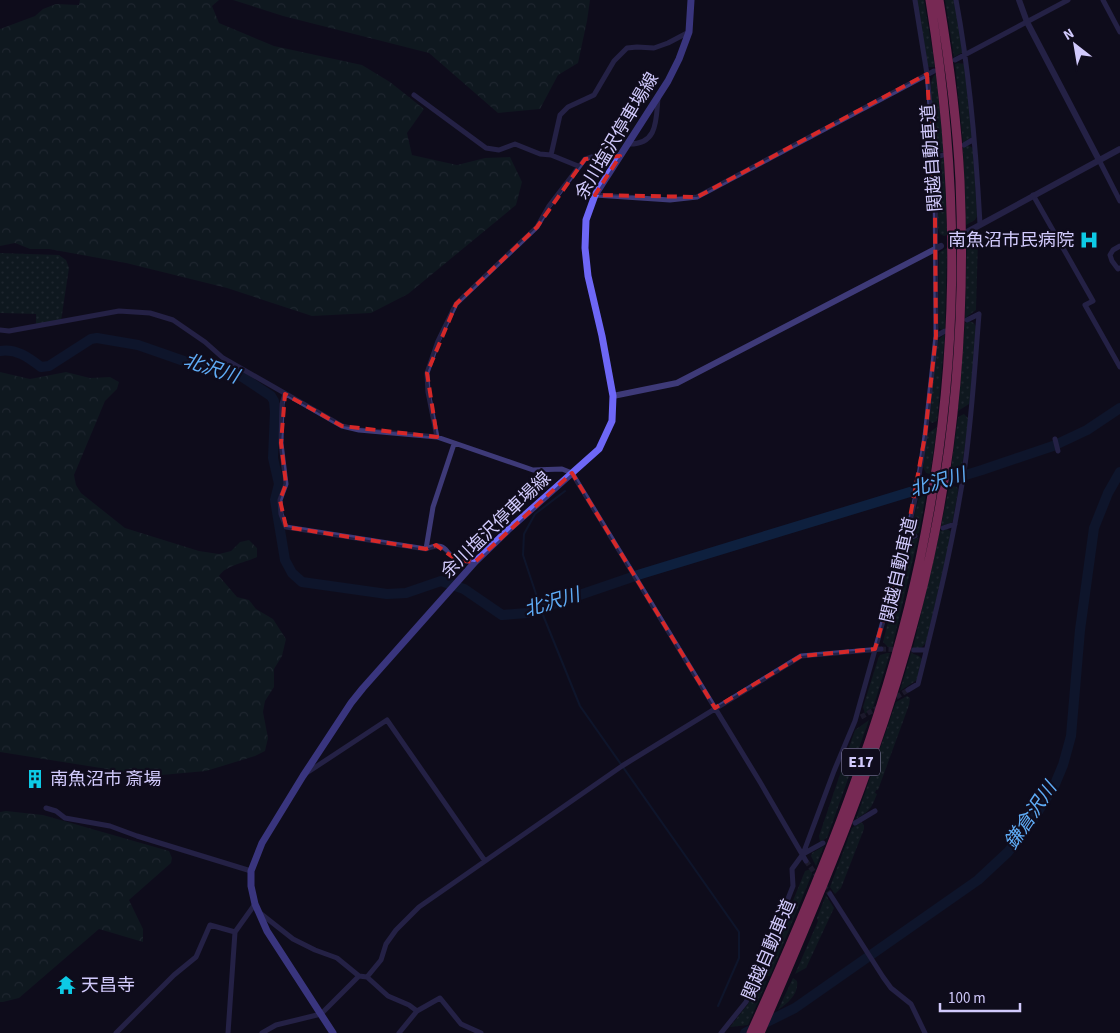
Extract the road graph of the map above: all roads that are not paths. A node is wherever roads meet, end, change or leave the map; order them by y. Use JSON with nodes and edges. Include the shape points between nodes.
{"nodes":[{"id":1,"x":691,"y":0,"type":"edge"},
{"id":2,"x":915,"y":0,"type":"edge"},
{"id":3,"x":930,"y":0,"type":"edge"},
{"id":4,"x":939,"y":0,"type":"edge"},
{"id":5,"x":956,"y":0,"type":"edge"},
{"id":6,"x":1019,"y":0,"type":"edge"},
{"id":7,"x":1068,"y":0,"type":"edge"},
{"id":8,"x":1103,"y":0,"type":"edge"},
{"id":9,"x":1027,"y":22,"type":"junction"},
{"id":10,"x":688,"y":32,"type":"junction"},
{"id":11,"x":1120,"y":32,"type":"edge"},
{"id":12,"x":966,"y":55,"type":"junction"},
{"id":13,"x":955,"y":60,"type":"dead end"},
{"id":14,"x":934,"y":71,"type":"dead end"},
{"id":15,"x":927,"y":74,"type":"junction"},
{"id":16,"x":414,"y":95,"type":"dead end"},
{"id":17,"x":658,"y":97,"type":"junction"},
{"id":18,"x":974,"y":139,"type":"junction"},
{"id":19,"x":628,"y":144,"type":"junction"},
{"id":20,"x":964,"y":145,"type":"dead end"},
{"id":21,"x":1120,"y":149,"type":"edge"},
{"id":22,"x":551,"y":155,"type":"junction"},
{"id":23,"x":942,"y":155,"type":"dead end"},
{"id":24,"x":620,"y":156,"type":"junction"},
{"id":25,"x":935,"y":158,"type":"junction"},
{"id":26,"x":1099,"y":160,"type":"junction"},
{"id":27,"x":578,"y":166,"type":"junction"},
{"id":28,"x":595,"y":195,"type":"junction"},
{"id":29,"x":1034,"y":195,"type":"junction"},
{"id":30,"x":1120,"y":200,"type":"edge"},
{"id":31,"x":980,"y":224,"type":"junction"},
{"id":32,"x":967,"y":232,"type":"dead end"},
{"id":33,"x":1120,"y":246,"type":"edge"},
{"id":34,"x":938,"y":247,"type":"junction"},
{"id":35,"x":1120,"y":268,"type":"edge"},
{"id":36,"x":966,"y":320,"type":"dead end"},
{"id":37,"x":0,"y":330,"type":"edge"},
{"id":38,"x":945,"y":331,"type":"dead end"},
{"id":39,"x":936,"y":336,"type":"junction"},
{"id":40,"x":1120,"y":367,"type":"edge"},
{"id":41,"x":285,"y":394,"type":"junction"},
{"id":42,"x":613,"y":396,"type":"junction"},
{"id":43,"x":437,"y":437,"type":"junction"},
{"id":44,"x":1055,"y":440,"type":"dead end"},
{"id":45,"x":454,"y":444,"type":"junction"},
{"id":46,"x":1058,"y":451,"type":"dead end"},
{"id":47,"x":572,"y":473,"type":"junction"},
{"id":48,"x":937,"y":496,"type":"junction"},
{"id":49,"x":955,"y":524,"type":"junction"},
{"id":50,"x":943,"y":528,"type":"dead end"},
{"id":51,"x":915,"y":536,"type":"dead end"},
{"id":52,"x":906,"y":539,"type":"junction"},
{"id":53,"x":426,"y":549,"type":"junction"},
{"id":54,"x":475,"y":562,"type":"junction"},
{"id":55,"x":875,"y":649,"type":"junction"},
{"id":56,"x":882,"y":649,"type":"tunnel mouth"},
{"id":57,"x":914,"y":650,"type":"tunnel mouth"},
{"id":58,"x":926,"y":650,"type":"junction"},
{"id":59,"x":908,"y":690,"type":"tunnel mouth"},
{"id":60,"x":715,"y":708,"type":"junction"},
{"id":61,"x":862,"y":717,"type":"tunnel mouth"},
{"id":62,"x":854,"y":721,"type":"junction"},
{"id":63,"x":303,"y":776,"type":"junction"},
{"id":64,"x":46,"y":808,"type":"dead end"},
{"id":65,"x":875,"y":811,"type":"dead end"},
{"id":66,"x":855,"y":823,"type":"dead end"},
{"id":67,"x":823,"y":843,"type":"dead end"},
{"id":68,"x":802,"y":854,"type":"junction"},
{"id":69,"x":486,"y":860,"type":"junction"},
{"id":70,"x":806,"y":861,"type":"tunnel mouth"},
{"id":71,"x":252,"y":871,"type":"junction"},
{"id":72,"x":830,"y":894,"type":"tunnel mouth"},
{"id":73,"x":256,"y":908,"type":"junction"},
{"id":74,"x":235,"y":932,"type":"junction"},
{"id":75,"x":359,"y":976,"type":"junction"},
{"id":76,"x":367,"y":977,"type":"junction"},
{"id":77,"x":417,"y":1011,"type":"junction"},
{"id":78,"x":321,"y":1014,"type":"junction"},
{"id":79,"x":116,"y":1033,"type":"edge"},
{"id":80,"x":228,"y":1033,"type":"edge"},
{"id":81,"x":262,"y":1033,"type":"edge"},
{"id":82,"x":333,"y":1033,"type":"edge"},
{"id":83,"x":398,"y":1033,"type":"edge"},
{"id":84,"x":481,"y":1033,"type":"edge"},
{"id":85,"x":721,"y":1033,"type":"edge"},
{"id":86,"x":751,"y":1033,"type":"edge"},
{"id":87,"x":760,"y":1033,"type":"edge"},
{"id":88,"x":925,"y":1033,"type":"edge"}],
"edges":[{"from":1,"to":10,"type":"main road","name":"余川塩沢停車場線"},
{"from":2,"to":15,"type":"street"},
{"from":3,"to":48,"type":"highway","name":"関越自動車道","number":"E17","via":[[948,132],[953,226],[951,333],[936,471]]},
{"from":4,"to":48,"type":"highway","name":"関越自動車道","number":"E17","via":[[953,97],[961,226],[959,338],[946,468]]},
{"from":5,"to":12,"type":"street"},
{"from":6,"to":9,"type":"street"},
{"from":7,"to":9,"type":"street"},
{"from":8,"to":11,"type":"street"},
{"from":9,"to":12,"type":"street"},
{"from":9,"to":26,"type":"street"},
{"from":10,"to":17,"type":"main road","name":"余川塩沢停車場線","via":[[679,59]]},
{"from":10,"to":22,"type":"street","via":[[654,48],[627,48],[614,60],[594,95],[568,107],[560,115]]},
{"from":12,"to":13,"type":"street"},
{"from":12,"to":18,"type":"street"},
{"from":14,"to":15,"type":"street"},
{"from":15,"to":25,"type":"street"},
{"from":15,"to":28,"type":"street","via":[[697,198],[670,200]]},
{"from":16,"to":22,"type":"street","via":[[486,148],[498,150],[515,144]]},
{"from":17,"to":19,"type":"main road","name":"余川塩沢停車場線"},
{"from":17,"to":19,"type":"street","via":[[656,128],[649,138]]},
{"from":18,"to":20,"type":"street"},
{"from":18,"to":31,"type":"street"},
{"from":19,"to":24,"type":"main road","name":"余川塩沢停車場線"},
{"from":21,"to":26,"type":"street"},
{"from":22,"to":27,"type":"street"},
{"from":23,"to":25,"type":"street"},
{"from":24,"to":27,"type":"street","via":[[597,155],[584,159]]},
{"from":24,"to":28,"type":"main road","name":"余川塩沢停車場線"},
{"from":25,"to":34,"type":"street"},
{"from":26,"to":29,"type":"street"},
{"from":26,"to":30,"type":"street"},
{"from":27,"to":43,"type":"street","via":[[537,227],[456,304],[427,373]]},
{"from":28,"to":42,"type":"main road","name":"余川塩沢停車場線","via":[[586,220],[585,248]]},
{"from":29,"to":31,"type":"street"},
{"from":29,"to":40,"type":"street","via":[[1093,300],[1085,305]]},
{"from":31,"to":32,"type":"street"},
{"from":33,"to":35,"type":"street","via":[[1110,255]]},
{"from":34,"to":39,"type":"street"},
{"from":34,"to":42,"type":"street","via":[[677,383]]},
{"from":36,"to":49,"type":"street","via":[[978,314],[972,404]]},
{"from":37,"to":41,"type":"street","via":[[119,311],[150,313],[173,320],[223,358]]},
{"from":38,"to":39,"type":"street"},
{"from":39,"to":52,"type":"street","via":[[918,482]]},
{"from":41,"to":43,"type":"street","via":[[342,426]]},
{"from":41,"to":53,"type":"street","via":[[281,443],[286,484],[280,500],[286,526]]},
{"from":42,"to":47,"type":"main road","name":"余川塩沢停車場線","via":[[612,421],[599,449]]},
{"from":43,"to":45,"type":"street"},
{"from":44,"to":46,"type":"street"},
{"from":45,"to":47,"type":"street","via":[[533,470],[562,469]]},
{"from":45,"to":53,"type":"street","via":[[432,507]]},
{"from":47,"to":54,"type":"main road","name":"余川塩沢停車場線"},
{"from":47,"to":60,"type":"street"},
{"from":48,"to":86,"type":"highway","name":"関越自動車道","number":"E17","via":[[910,602],[869,739],[819,874]]},
{"from":48,"to":87,"type":"highway","name":"関越自動車道","number":"E17","via":[[918,606],[877,742],[842,841]]},
{"from":49,"to":50,"type":"street"},
{"from":49,"to":58,"type":"street"},
{"from":51,"to":52,"type":"street"},
{"from":52,"to":55,"type":"street"},
{"from":53,"to":54,"type":"street","via":[[436,545],[445,548],[457,560]]},
{"from":54,"to":63,"type":"main road","name":"余川塩沢停車場線","via":[[351,703]]},
{"from":55,"to":56,"type":"street"},
{"from":55,"to":60,"type":"street","via":[[801,656]]},
{"from":55,"to":62,"type":"street"},
{"from":57,"to":58,"type":"street"},
{"from":58,"to":59,"type":"street","via":[[918,684]]},
{"from":60,"to":68,"type":"street"},
{"from":60,"to":69,"type":"street","via":[[622,766]]},
{"from":61,"to":62,"type":"street"},
{"from":62,"to":68,"type":"street"},
{"from":63,"to":69,"type":"street","via":[[387,720]]},
{"from":63,"to":71,"type":"main road","name":"余川塩沢停車場線","via":[[262,842]]},
{"from":64,"to":71,"type":"street","via":[[65,818],[110,826]]},
{"from":65,"to":66,"type":"street"},
{"from":67,"to":68,"type":"street"},
{"from":68,"to":70,"type":"street"},
{"from":68,"to":85,"type":"street","via":[[792,869],[794,886],[757,978],[746,1002]]},
{"from":69,"to":76,"type":"street","via":[[419,907],[396,930],[386,944],[381,960]]},
{"from":71,"to":73,"type":"main road","name":"余川塩沢停車場線","via":[[251,886]]},
{"from":72,"to":88,"type":"street","via":[[891,988],[912,1004]]},
{"from":73,"to":74,"type":"street"},
{"from":73,"to":75,"type":"street","via":[[294,939],[337,958]]},
{"from":73,"to":78,"type":"main road","name":"余川塩沢停車場線"},
{"from":74,"to":79,"type":"street","via":[[210,925],[196,957]]},
{"from":74,"to":80,"type":"street"},
{"from":75,"to":76,"type":"street"},
{"from":75,"to":78,"type":"street"},
{"from":76,"to":77,"type":"street","via":[[388,996]]},
{"from":77,"to":83,"type":"street"},
{"from":77,"to":84,"type":"street","via":[[440,998],[461,1024]]},
{"from":78,"to":81,"type":"street","via":[[276,1025]]},
{"from":78,"to":82,"type":"main road","name":"余川塩沢停車場線"}]}
